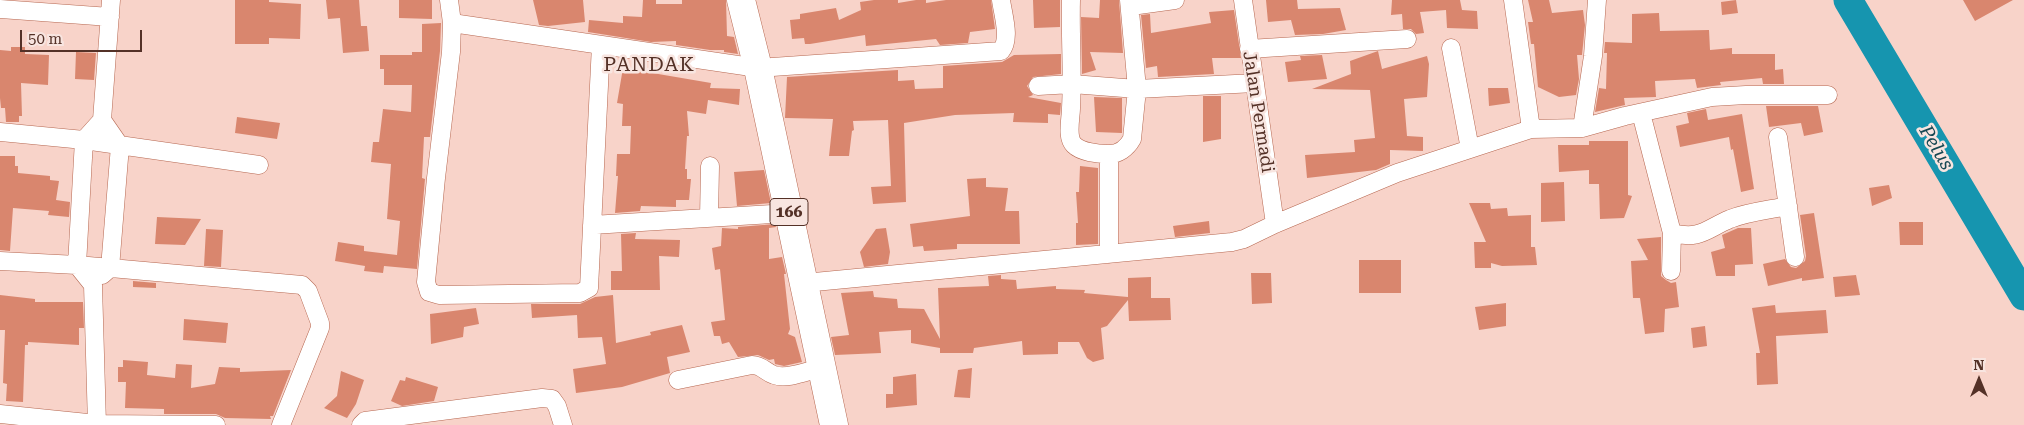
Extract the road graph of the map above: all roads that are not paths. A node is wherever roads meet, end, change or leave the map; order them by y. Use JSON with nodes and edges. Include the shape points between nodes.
{"nodes":[{"id":1,"x":449,"y":0,"type":"edge"},
{"id":2,"x":741,"y":0,"type":"edge"},
{"id":3,"x":1001,"y":0,"type":"edge"},
{"id":4,"x":1071,"y":0,"type":"edge"},
{"id":5,"x":1176,"y":0,"type":"edge"},
{"id":6,"x":1242,"y":0,"type":"edge"},
{"id":7,"x":1513,"y":0,"type":"edge"},
{"id":8,"x":1597,"y":0,"type":"edge"},
{"id":9,"x":1130,"y":3,"type":"edge"},
{"id":10,"x":0,"y":9,"type":"edge"},
{"id":11,"x":111,"y":9,"type":"edge"},
{"id":12,"x":452,"y":22,"type":"junction"},
{"id":13,"x":1407,"y":39,"type":"dead end"},
{"id":14,"x":601,"y":45,"type":"junction"},
{"id":15,"x":1451,"y":48,"type":"dead end"},
{"id":16,"x":1249,"y":49,"type":"junction"},
{"id":17,"x":758,"y":68,"type":"junction"},
{"id":18,"x":1255,"y":83,"type":"junction"},
{"id":19,"x":1072,"y":84,"type":"junction"},
{"id":20,"x":1038,"y":86,"type":"dead end"},
{"id":21,"x":1137,"y":89,"type":"junction"},
{"id":22,"x":1828,"y":95,"type":"dead end"},
{"id":23,"x":1641,"y":113,"type":"junction"},
{"id":24,"x":102,"y":120,"type":"junction"},
{"id":25,"x":1531,"y":128,"type":"junction"},
{"id":26,"x":1582,"y":128,"type":"junction"},
{"id":27,"x":0,"y":132,"type":"edge"},
{"id":28,"x":1778,"y":137,"type":"dead end"},
{"id":29,"x":84,"y":140,"type":"junction"},
{"id":30,"x":120,"y":146,"type":"junction"},
{"id":31,"x":1470,"y":149,"type":"junction"},
{"id":32,"x":1109,"y":154,"type":"junction"},
{"id":33,"x":258,"y":165,"type":"dead end"},
{"id":34,"x":710,"y":166,"type":"dead end"},
{"id":35,"x":1788,"y":206,"type":"junction"},
{"id":36,"x":789,"y":213,"type":"junction"},
{"id":37,"x":709,"y":218,"type":"junction"},
{"id":38,"x":1275,"y":224,"type":"junction"},
{"id":39,"x":592,"y":225,"type":"junction"},
{"id":40,"x":1672,"y":233,"type":"junction"},
{"id":41,"x":1109,"y":254,"type":"junction"},
{"id":42,"x":1795,"y":257,"type":"dead end"},
{"id":43,"x":0,"y":261,"type":"edge"},
{"id":44,"x":77,"y":265,"type":"junction"},
{"id":45,"x":110,"y":268,"type":"junction"},
{"id":46,"x":1671,"y":270,"type":"dead end"},
{"id":47,"x":93,"y":284,"type":"junction"},
{"id":48,"x":804,"y":284,"type":"junction"},
{"id":49,"x":821,"y":368,"type":"junction"},
{"id":50,"x":678,"y":380,"type":"dead end"},
{"id":51,"x":0,"y":414,"type":"edge"},
{"id":52,"x":97,"y":424,"type":"edge"},
{"id":53,"x":216,"y":425,"type":"edge"},
{"id":54,"x":282,"y":425,"type":"edge"},
{"id":55,"x":361,"y":425,"type":"edge"},
{"id":56,"x":563,"y":425,"type":"edge"},
{"id":57,"x":834,"y":425,"type":"edge"}],
"edges":[{"from":1,"to":12,"type":"street"},
{"from":2,"to":17,"type":"main road","number":"166"},
{"from":3,"to":17,"type":"street","via":[[1006,39],[1001,51]]},
{"from":4,"to":19,"type":"street"},
{"from":5,"to":9,"type":"street"},
{"from":6,"to":16,"type":"street","name":"Jalan Permadi"},
{"from":7,"to":25,"type":"street"},
{"from":8,"to":26,"type":"street","via":[[1593,56]]},
{"from":9,"to":21,"type":"street"},
{"from":10,"to":11,"type":"street"},
{"from":11,"to":24,"type":"street"},
{"from":12,"to":14,"type":"street"},
{"from":12,"to":39,"type":"street","via":[[426,282],[429,292],[439,295],[584,292],[589,288]]},
{"from":13,"to":16,"type":"street"},
{"from":14,"to":17,"type":"street"},
{"from":14,"to":39,"type":"street"},
{"from":15,"to":31,"type":"street"},
{"from":16,"to":18,"type":"street","name":"Jalan Permadi"},
{"from":17,"to":36,"type":"main road","number":"166"},
{"from":18,"to":21,"type":"street"},
{"from":18,"to":38,"type":"street","name":"Jalan Permadi"},
{"from":19,"to":20,"type":"street"},
{"from":19,"to":21,"type":"street"},
{"from":19,"to":32,"type":"street","via":[[1070,136],[1074,144],[1084,150]]},
{"from":21,"to":32,"type":"street","via":[[1132,139],[1122,150]]},
{"from":22,"to":23,"type":"street","via":[[1712,97]]},
{"from":23,"to":26,"type":"street"},
{"from":23,"to":40,"type":"street"},
{"from":24,"to":29,"type":"street"},
{"from":24,"to":30,"type":"street"},
{"from":25,"to":26,"type":"street"},
{"from":25,"to":31,"type":"street"},
{"from":27,"to":29,"type":"street"},
{"from":28,"to":35,"type":"street"},
{"from":29,"to":30,"type":"street"},
{"from":29,"to":44,"type":"street"},
{"from":30,"to":33,"type":"street"},
{"from":30,"to":45,"type":"street"},
{"from":31,"to":38,"type":"street","via":[[1397,172]]},
{"from":32,"to":41,"type":"street"},
{"from":34,"to":37,"type":"street"},
{"from":35,"to":40,"type":"street","via":[[1730,219],[1697,235]]},
{"from":35,"to":42,"type":"street"},
{"from":36,"to":37,"type":"street"},
{"from":36,"to":48,"type":"main road","number":"166"},
{"from":37,"to":39,"type":"street"},
{"from":38,"to":41,"type":"street","via":[[1232,242]]},
{"from":40,"to":46,"type":"street"},
{"from":41,"to":48,"type":"street"},
{"from":43,"to":44,"type":"street"},
{"from":44,"to":45,"type":"street"},
{"from":44,"to":47,"type":"street"},
{"from":45,"to":47,"type":"street"},
{"from":45,"to":54,"type":"street","via":[[302,285],[308,291],[320,328]]},
{"from":47,"to":52,"type":"street"},
{"from":48,"to":49,"type":"main road","number":"166"},
{"from":49,"to":50,"type":"street","via":[[778,376],[762,367],[752,366]]},
{"from":49,"to":57,"type":"main road","number":"166"},
{"from":51,"to":52,"type":"street"},
{"from":52,"to":53,"type":"street"},
{"from":55,"to":56,"type":"street","via":[[365,420],[548,398],[557,406]]}]}
